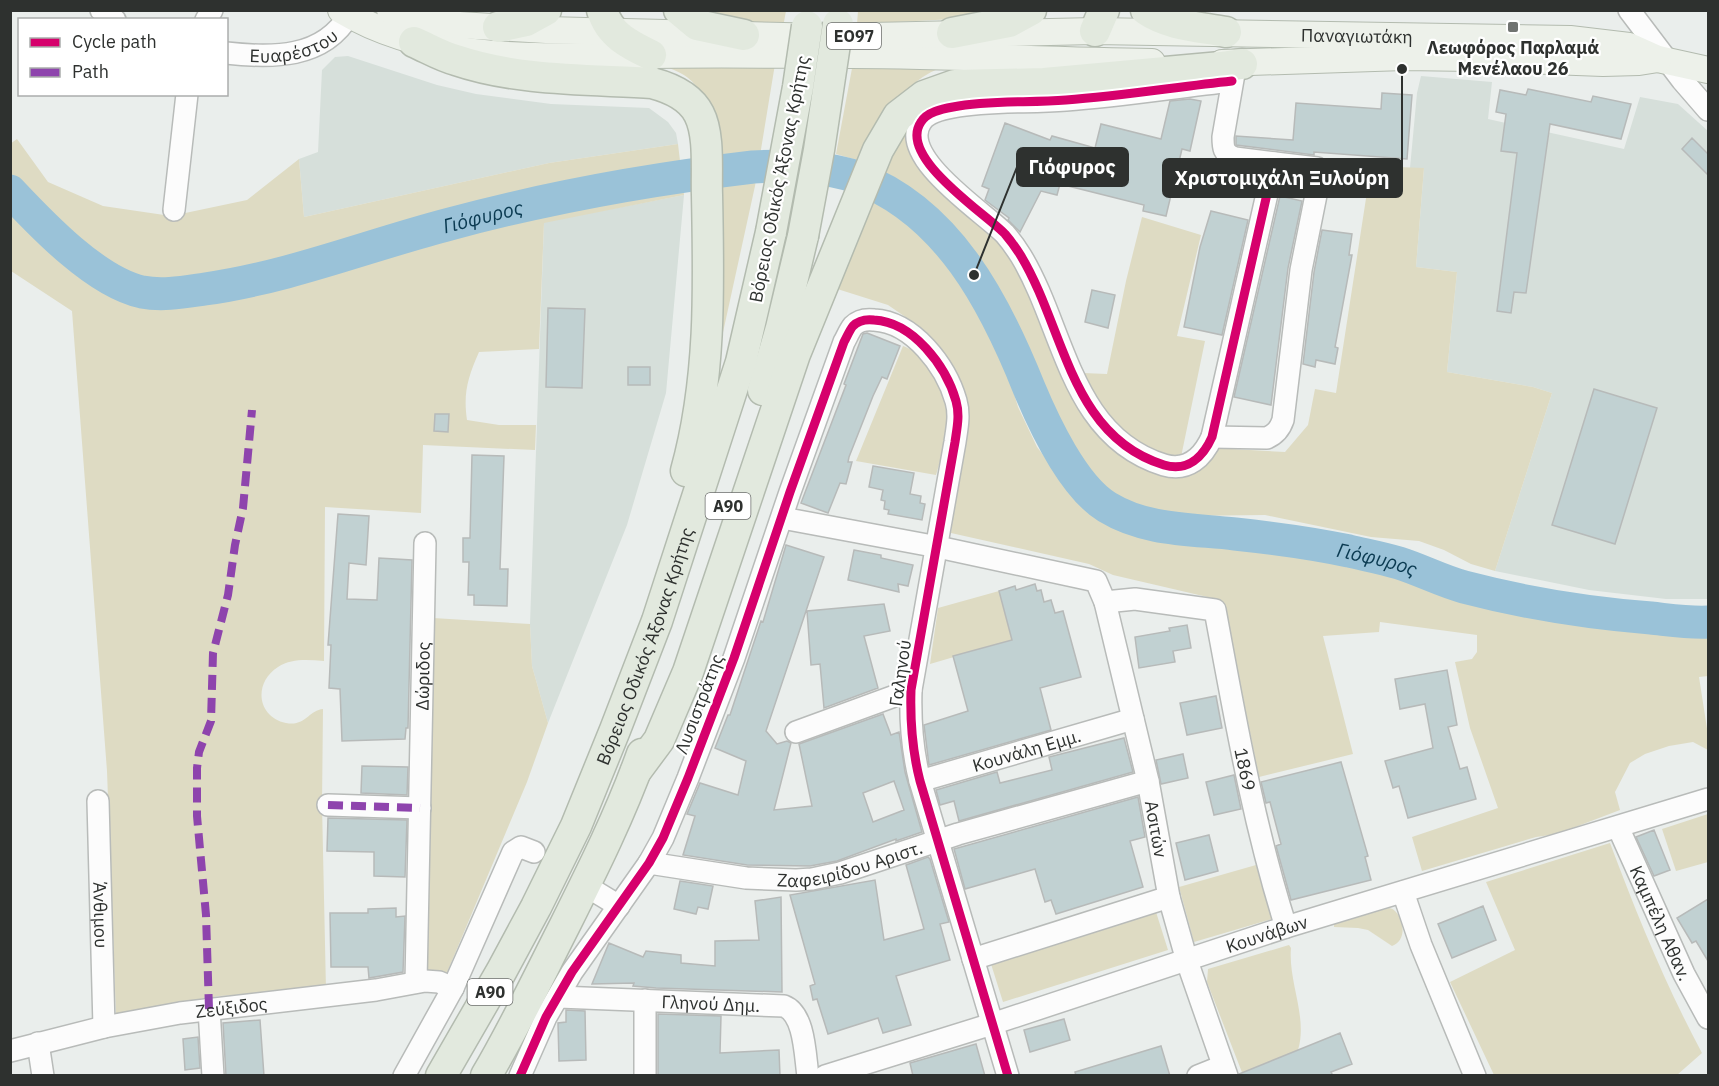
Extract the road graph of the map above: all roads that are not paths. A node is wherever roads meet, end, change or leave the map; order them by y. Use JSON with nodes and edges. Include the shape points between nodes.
{"nodes":[{"id":1,"x":390,"y":10,"type":"edge"},
{"id":2,"x":546,"y":10,"type":"edge"},
{"id":3,"x":679,"y":10,"type":"edge"},
{"id":4,"x":1031,"y":10,"type":"edge"},
{"id":5,"x":1629,"y":10,"type":"edge"},
{"id":6,"x":345,"y":13,"type":"edge"},
{"id":7,"x":1163,"y":14,"type":"edge"},
{"id":8,"x":839,"y":17,"type":"edge"},
{"id":9,"x":808,"y":18,"type":"edge"},
{"id":10,"x":607,"y":21,"type":"edge"},
{"id":11,"x":1099,"y":21,"type":"edge"},
{"id":12,"x":498,"y":27,"type":"junction"},
{"id":13,"x":1226,"y":32,"type":"junction"},
{"id":14,"x":952,"y":33,"type":"junction"},
{"id":15,"x":744,"y":36,"type":"junction"},
{"id":16,"x":414,"y":42,"type":"junction"},
{"id":17,"x":228,"y":54,"type":"edge"},
{"id":18,"x":651,"y":55,"type":"junction"},
{"id":19,"x":1079,"y":60,"type":"junction"},
{"id":20,"x":1663,"y":60,"type":"junction"},
{"id":21,"x":1236,"y":70,"type":"junction"},
{"id":22,"x":1708,"y":70,"type":"edge"},
{"id":23,"x":187,"y":96,"type":"edge"},
{"id":24,"x":1708,"y":110,"type":"edge"},
{"id":25,"x":1274,"y":163,"type":"junction"},
{"id":26,"x":174,"y":210,"type":"dead end"},
{"id":27,"x":858,"y":322,"type":"joint"},
{"id":28,"x":1212,"y":437,"type":"junction"},
{"id":29,"x":782,"y":518,"type":"junction"},
{"id":30,"x":425,"y":543,"type":"dead end"},
{"id":31,"x":938,"y":547,"type":"junction"},
{"id":32,"x":1105,"y":602,"type":"junction"},
{"id":33,"x":657,"y":621,"type":"junction"},
{"id":34,"x":911,"y":690,"type":"junction"},
{"id":35,"x":1133,"y":719,"type":"junction"},
{"id":36,"x":796,"y":732,"type":"dead end"},
{"id":37,"x":636,"y":771,"type":"junction"},
{"id":38,"x":920,"y":781,"type":"junction"},
{"id":39,"x":1148,"y":781,"type":"junction"},
{"id":40,"x":1708,"y":798,"type":"edge"},
{"id":41,"x":98,"y":801,"type":"dead end"},
{"id":42,"x":328,"y":805,"type":"dead end"},
{"id":43,"x":420,"y":808,"type":"junction"},
{"id":44,"x":1618,"y":826,"type":"junction"},
{"id":45,"x":937,"y":841,"type":"junction"},
{"id":46,"x":534,"y":852,"type":"dead end"},
{"id":47,"x":649,"y":863,"type":"junction"},
{"id":48,"x":596,"y":892,"type":"dead end"},
{"id":49,"x":1403,"y":892,"type":"junction"},
{"id":50,"x":1169,"y":897,"type":"junction"},
{"id":51,"x":619,"y":906,"type":"junction"},
{"id":52,"x":1286,"y":927,"type":"junction"},
{"id":53,"x":973,"y":959,"type":"junction"},
{"id":54,"x":1187,"y":961,"type":"junction"},
{"id":55,"x":416,"y":982,"type":"junction"},
{"id":56,"x":453,"y":988,"type":"junction"},
{"id":57,"x":559,"y":997,"type":"junction"},
{"id":58,"x":645,"y":1000,"type":"junction"},
{"id":59,"x":209,"y":1009,"type":"junction"},
{"id":60,"x":1708,"y":1018,"type":"edge"},
{"id":61,"x":992,"y":1024,"type":"junction"},
{"id":62,"x":104,"y":1027,"type":"junction"},
{"id":63,"x":38,"y":1043,"type":"junction"},
{"id":64,"x":10,"y":1051,"type":"edge"},
{"id":65,"x":1225,"y":1071,"type":"edge"},
{"id":66,"x":43,"y":1076,"type":"edge"},
{"id":67,"x":213,"y":1076,"type":"edge"},
{"id":68,"x":404,"y":1076,"type":"edge"},
{"id":69,"x":441,"y":1076,"type":"edge"},
{"id":70,"x":486,"y":1076,"type":"edge"},
{"id":71,"x":520,"y":1076,"type":"edge"},
{"id":72,"x":645,"y":1076,"type":"edge"},
{"id":73,"x":808,"y":1076,"type":"edge"},
{"id":74,"x":825,"y":1076,"type":"edge"},
{"id":75,"x":1008,"y":1076,"type":"edge"},
{"id":76,"x":1198,"y":1076,"type":"edge"},
{"id":77,"x":1475,"y":1076,"type":"edge"}],
"edges":[{"from":1,"to":12,"type":"main road","number":"ΕΟ97","via":[[441,23]]},
{"from":2,"to":12,"type":"highway","via":[[526,21]]},
{"from":3,"to":15,"type":"highway","via":[[697,24]]},
{"from":4,"to":14,"type":"highway","via":[[1009,22]]},
{"from":5,"to":20,"type":"street"},
{"from":6,"to":16,"type":"main road","number":"ΕΟ97"},
{"from":6,"to":17,"type":"street","name":"Ευαρέστου","via":[[338,32],[304,51],[285,55]]},
{"from":7,"to":13,"type":"highway"},
{"from":8,"to":37,"type":"highway","name":"Βόρειος Οδικός Άξονας Κρήτης","number":"Α90","bridge":true,"via":[[803,236],[781,328],[698,600]]},
{"from":9,"to":33,"type":"highway","name":"Βόρειος Οδικός Άξονας Κρήτης","number":"Α90","bridge":true,"via":[[771,232],[741,362]]},
{"from":10,"to":12,"type":"main road","number":"ΕΟ97"},
{"from":10,"to":15,"type":"main road","number":"ΕΟ97"},
{"from":10,"to":18,"type":"highway","via":[[631,45]]},
{"from":11,"to":13,"type":"main road","number":"ΕΟ97"},
{"from":11,"to":14,"type":"main road","number":"ΕΟ97"},
{"from":11,"to":19,"type":"main road"},
{"from":13,"to":20,"type":"main road","name":"Παναγιωτάκη","number":"ΕΟ97","via":[[1570,39],[1629,46]]},
{"from":14,"to":15,"type":"main road","number":"ΕΟ97"},
{"from":16,"to":18,"type":"main road","number":"ΕΟ97","via":[[469,53]]},
{"from":16,"to":33,"type":"highway","via":[[454,60],[497,71],[664,86],[692,103],[704,124],[709,307],[702,394]]},
{"from":18,"to":19,"type":"main road","number":"ΕΟ97"},
{"from":19,"to":21,"type":"main road","name":"Παναγιωτάκη","number":"ΕΟ97","via":[[1183,63]]},
{"from":20,"to":21,"type":"main road","name":"Παναγιωτάκη","number":"ΕΟ97","via":[[1603,63],[1404,57]]},
{"from":20,"to":22,"type":"main road","number":"ΕΟ97"},
{"from":20,"to":24,"type":"street"},
{"from":21,"to":25,"type":"street","via":[[1223,148],[1235,158]]},
{"from":21,"to":28,"type":"street","via":[[1067,100],[951,107],[926,116],[919,124],[917,137],[924,157],[940,177],[1004,233],[1021,255],[1076,383],[1096,417],[1120,443],[1152,461],[1177,467],[1198,460]]},
{"from":21,"to":37,"type":"highway","via":[[954,85],[936,90],[898,116],[878,150],[795,354],[688,672],[659,740]]},
{"from":23,"to":26,"type":"street"},
{"from":25,"to":28,"type":"street"},
{"from":25,"to":28,"type":"street","via":[[1320,171],[1301,270],[1283,420],[1280,429],[1267,438]]},
{"from":27,"to":29,"type":"street","name":"Λυσιστράτης","via":[[844,342]]},
{"from":27,"to":31,"type":"street","name":"Γαληνού","via":[[887,322],[912,336],[938,364],[955,399],[958,426]]},
{"from":29,"to":31,"type":"street"},
{"from":29,"to":47,"type":"street","name":"Λυσιστράτης","via":[[701,745]]},
{"from":30,"to":43,"type":"street","name":"Δώριδος"},
{"from":31,"to":32,"type":"street","name":"Ασιτών","via":[[1096,581]]},
{"from":31,"to":34,"type":"street","name":"Γαληνού"},
{"from":32,"to":35,"type":"street","name":"Ασιτών"},
{"from":32,"to":52,"type":"street","name":"1869","via":[[1136,599],[1215,609],[1254,811]]},
{"from":33,"to":69,"type":"highway","name":"Βόρειος Οδικός Άξονας Κρήτης","number":"Α90","via":[[576,826],[501,972]]},
{"from":34,"to":36,"type":"street"},
{"from":34,"to":38,"type":"street","name":"Γαληνού","via":[[911,741]]},
{"from":35,"to":38,"type":"street","name":"Κουνάλη Εμμ."},
{"from":35,"to":39,"type":"street","name":"Ασιτών"},
{"from":37,"to":70,"type":"highway","name":"Βόρειος Οδικός Άξονας Κρήτης","number":"Α90","via":[[595,866]]},
{"from":38,"to":45,"type":"street","name":"Γαληνού"},
{"from":39,"to":45,"type":"street","name":"Ζαφειρίδου Αριστ."},
{"from":39,"to":50,"type":"street","name":"Ασιτών"},
{"from":40,"to":44,"type":"street","name":"Κουνάβων"},
{"from":41,"to":62,"type":"street","name":"Άνθιμου"},
{"from":42,"to":43,"type":"street"},
{"from":43,"to":55,"type":"street","name":"Δώριδος"},
{"from":44,"to":49,"type":"street","name":"Κουνάβων"},
{"from":44,"to":60,"type":"street","name":"Καμπέλη Αθαν.","via":[[1684,974]]},
{"from":45,"to":47,"type":"street","name":"Ζαφειρίδου Αριστ.","via":[[840,873],[796,880],[746,878]]},
{"from":45,"to":53,"type":"street","name":"Γαληνού"},
{"from":46,"to":56,"type":"street","via":[[521,847],[513,852]]},
{"from":47,"to":51,"type":"street","name":"Λυσιστράτης"},
{"from":48,"to":51,"type":"street"},
{"from":49,"to":52,"type":"street","name":"Κουνάβων"},
{"from":49,"to":77,"type":"street"},
{"from":50,"to":53,"type":"street"},
{"from":50,"to":54,"type":"street","name":"Ασιτών"},
{"from":51,"to":57,"type":"street","name":"Λυσιστράτης"},
{"from":52,"to":54,"type":"street","name":"Κουνάβων"},
{"from":53,"to":61,"type":"street","name":"Γαληνού"},
{"from":54,"to":61,"type":"street","name":"Κουνάβων"},
{"from":54,"to":65,"type":"street","name":"Ασιτών"},
{"from":55,"to":56,"type":"street","name":"Ζεύξιδος","via":[[435,980]]},
{"from":55,"to":59,"type":"street","name":"Ζεύξιδος"},
{"from":56,"to":68,"type":"street"},
{"from":57,"to":58,"type":"street","name":"Γληνού Δημ."},
{"from":57,"to":71,"type":"street","name":"Λυσιστράτης"},
{"from":58,"to":72,"type":"street"},
{"from":58,"to":73,"type":"street","name":"Γληνού Δημ.","via":[[789,1008],[800,1028]]},
{"from":59,"to":62,"type":"street","name":"Ζεύξιδος"},
{"from":59,"to":67,"type":"street"},
{"from":61,"to":74,"type":"street","name":"Κουνάβων"},
{"from":61,"to":75,"type":"street","name":"Γαληνού"},
{"from":62,"to":63,"type":"street","name":"Ζεύξιδος"},
{"from":63,"to":64,"type":"street","name":"Ζεύξιδος"},
{"from":63,"to":66,"type":"street"},
{"from":65,"to":76,"type":"street"}]}
